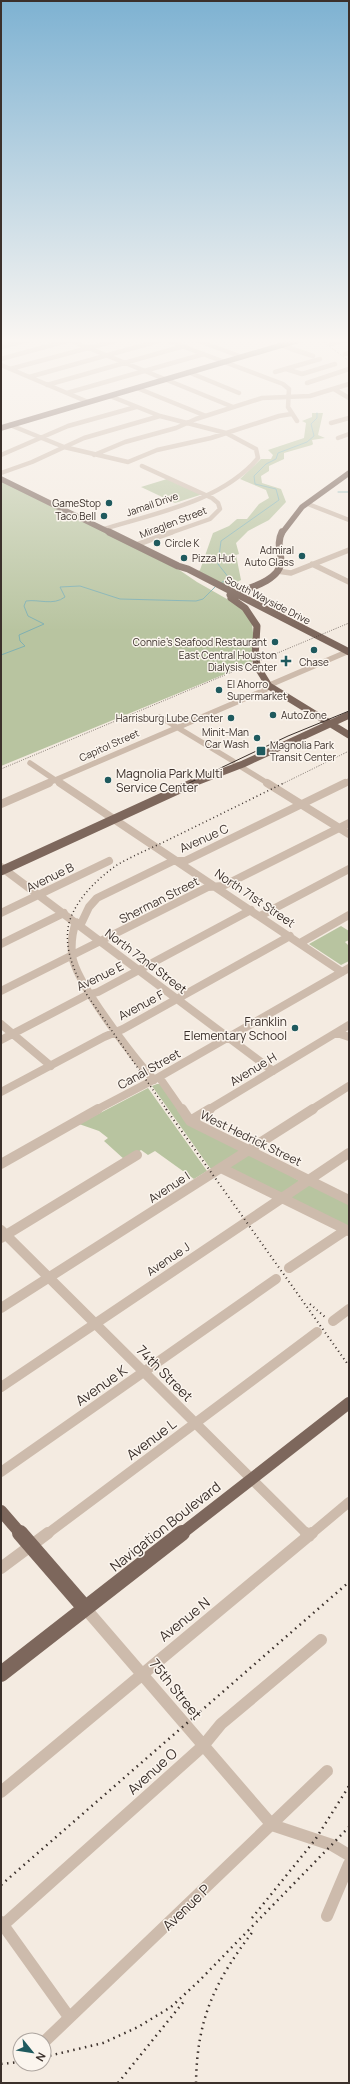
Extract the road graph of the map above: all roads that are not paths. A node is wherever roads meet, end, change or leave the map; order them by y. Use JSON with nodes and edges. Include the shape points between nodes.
{"nodes":[{"id":1,"x":89,"y":437,"type":"edge"},
{"id":2,"x":142,"y":437,"type":"edge"},
{"id":3,"x":211,"y":437,"type":"edge"},
{"id":4,"x":234,"y":437,"type":"edge"},
{"id":5,"x":38,"y":438,"type":"joint"},
{"id":6,"x":195,"y":442,"type":"junction"},
{"id":7,"x":64,"y":447,"type":"junction"},
{"id":8,"x":201,"y":447,"type":"dead end"},
{"id":9,"x":1,"y":455,"type":"edge"},
{"id":10,"x":94,"y":455,"type":"junction"},
{"id":11,"x":142,"y":466,"type":"dead end"},
{"id":12,"x":348,"y":475,"type":"edge"},
{"id":13,"x":3,"y":478,"type":"edge"},
{"id":14,"x":205,"y":495,"type":"junction"},
{"id":15,"x":311,"y":504,"type":"junction"},
{"id":16,"x":349,"y":520,"type":"edge"},
{"id":17,"x":104,"y":529,"type":"junction"},
{"id":18,"x":136,"y":545,"type":"junction"},
{"id":19,"x":349,"y":550,"type":"edge"},
{"id":20,"x":312,"y":564,"type":"junction"},
{"id":21,"x":301,"y":568,"type":"junction"},
{"id":22,"x":281,"y":572,"type":"junction"},
{"id":23,"x":291,"y":573,"type":"junction"},
{"id":24,"x":275,"y":579,"type":"junction"},
{"id":25,"x":349,"y":582,"type":"edge"},
{"id":26,"x":232,"y":596,"type":"junction"},
{"id":27,"x":349,"y":651,"type":"edge"},
{"id":28,"x":269,"y":686,"type":"junction"},
{"id":29,"x":349,"y":709,"type":"edge"},
{"id":30,"x":349,"y":715,"type":"edge"},
{"id":31,"x":160,"y":717,"type":"dead end"},
{"id":32,"x":327,"y":722,"type":"junction"},
{"id":33,"x":176,"y":727,"type":"junction"},
{"id":34,"x":349,"y":735,"type":"edge"},
{"id":35,"x":30,"y":763,"type":"dead end"},
{"id":36,"x":235,"y":763,"type":"junction"},
{"id":37,"x":55,"y":780,"type":"junction"},
{"id":38,"x":349,"y":781,"type":"edge"},
{"id":39,"x":1,"y":804,"type":"edge"},
{"id":40,"x":301,"y":804,"type":"junction"},
{"id":41,"x":114,"y":818,"type":"junction"},
{"id":42,"x":349,"y":823,"type":"edge"},
{"id":43,"x":339,"y":828,"type":"junction"},
{"id":44,"x":349,"y":834,"type":"edge"},
{"id":45,"x":109,"y":861,"type":"dead end"},
{"id":46,"x":178,"y":861,"type":"junction"},
{"id":47,"x":2,"y":869,"type":"edge"},
{"id":48,"x":349,"y":869,"type":"edge"},
{"id":49,"x":216,"y":887,"type":"junction"},
{"id":50,"x":38,"y":895,"type":"junction"},
{"id":51,"x":251,"y":910,"type":"junction"},
{"id":52,"x":1,"y":913,"type":"edge"},
{"id":53,"x":64,"y":913,"type":"junction"},
{"id":54,"x":349,"y":915,"type":"edge"},
{"id":55,"x":260,"y":916,"type":"junction"},
{"id":56,"x":78,"y":924,"type":"junction"},
{"id":57,"x":290,"y":936,"type":"junction"},
{"id":58,"x":101,"y":942,"type":"junction"},
{"id":59,"x":300,"y":943,"type":"junction"},
{"id":60,"x":1,"y":944,"type":"edge"},
{"id":61,"x":72,"y":956,"type":"junction"},
{"id":62,"x":139,"y":970,"type":"junction"},
{"id":63,"x":345,"y":970,"type":"edge"},
{"id":64,"x":1,"y":991,"type":"edge"},
{"id":65,"x":91,"y":994,"type":"junction"},
{"id":66,"x":177,"y":999,"type":"junction"},
{"id":67,"x":1,"y":1024,"type":"edge"},
{"id":68,"x":349,"y":1025,"type":"edge"},
{"id":69,"x":118,"y":1031,"type":"junction"},
{"id":70,"x":337,"y":1032,"type":"junction"},
{"id":71,"x":12,"y":1034,"type":"junction"},
{"id":72,"x":227,"y":1037,"type":"junction"},
{"id":73,"x":349,"y":1037,"type":"edge"},
{"id":74,"x":1,"y":1040,"type":"edge"},
{"id":75,"x":51,"y":1066,"type":"junction"},
{"id":76,"x":273,"y":1071,"type":"junction"},
{"id":77,"x":156,"y":1079,"type":"junction"},
{"id":78,"x":349,"y":1086,"type":"edge"},
{"id":79,"x":1,"y":1092,"type":"edge"},
{"id":80,"x":190,"y":1121,"type":"junction"},
{"id":81,"x":248,"y":1150,"type":"junction"},
{"id":82,"x":349,"y":1153,"type":"edge"},
{"id":83,"x":137,"y":1155,"type":"dead end"},
{"id":84,"x":1,"y":1164,"type":"edge"},
{"id":85,"x":221,"y":1168,"type":"junction"},
{"id":86,"x":309,"y":1180,"type":"junction"},
{"id":87,"x":281,"y":1198,"type":"junction"},
{"id":88,"x":349,"y":1200,"type":"edge"},
{"id":89,"x":347,"y":1230,"type":"edge"},
{"id":90,"x":2,"y":1234,"type":"edge"},
{"id":91,"x":289,"y":1268,"type":"dead end"},
{"id":92,"x":50,"y":1277,"type":"junction"},
{"id":93,"x":276,"y":1279,"type":"dead end"},
{"id":94,"x":1,"y":1308,"type":"edge"},
{"id":95,"x":349,"y":1309,"type":"edge"},
{"id":96,"x":333,"y":1320,"type":"dead end"},
{"id":97,"x":96,"y":1323,"type":"junction"},
{"id":98,"x":317,"y":1332,"type":"dead end"},
{"id":99,"x":144,"y":1372,"type":"junction"},
{"id":100,"x":1,"y":1387,"type":"edge"},
{"id":101,"x":349,"y":1403,"type":"edge"},
{"id":102,"x":196,"y":1423,"type":"junction"},
{"id":103,"x":1,"y":1472,"type":"edge"},
{"id":104,"x":253,"y":1478,"type":"junction"},
{"id":105,"x":349,"y":1502,"type":"edge"},
{"id":106,"x":1,"y":1511,"type":"edge"},
{"id":107,"x":309,"y":1536,"type":"junction"},
{"id":108,"x":31,"y":1546,"type":"junction"},
{"id":109,"x":1,"y":1568,"type":"edge"},
{"id":110,"x":85,"y":1608,"type":"junction"},
{"id":111,"x":321,"y":1640,"type":"dead end"},
{"id":112,"x":142,"y":1672,"type":"junction"},
{"id":113,"x":1,"y":1674,"type":"edge"},
{"id":114,"x":203,"y":1746,"type":"junction"},
{"id":115,"x":327,"y":1771,"type":"dead end"},
{"id":116,"x":1,"y":1792,"type":"edge"},
{"id":117,"x":272,"y":1825,"type":"junction"},
{"id":118,"x":349,"y":1855,"type":"edge"},
{"id":119,"x":349,"y":1864,"type":"edge"},
{"id":120,"x":327,"y":1916,"type":"dead end"},
{"id":121,"x":2,"y":1924,"type":"edge"},
{"id":122,"x":69,"y":2018,"type":"junction"},
{"id":123,"x":52,"y":2034,"type":"edge"}],
"edges":[{"from":1,"to":7,"type":"street"},
{"from":2,"to":10,"type":"street"},
{"from":3,"to":6,"type":"street"},
{"from":4,"to":14,"type":"street","name":"Jamail Drive","via":[[256,449],[258,458],[232,482]]},
{"from":5,"to":7,"type":"street"},
{"from":5,"to":9,"type":"street"},
{"from":6,"to":8,"type":"street"},
{"from":6,"to":10,"type":"street","via":[[157,450],[131,462]]},
{"from":7,"to":10,"type":"street"},
{"from":7,"to":13,"type":"street"},
{"from":11,"to":14,"type":"street"},
{"from":12,"to":15,"type":"main road"},
{"from":13,"to":17,"type":"main road","name":"South Wayside Drive"},
{"from":14,"to":17,"type":"street","name":"Jamail Drive"},
{"from":14,"to":18,"type":"street","name":"Miraglen Street","via":[[220,506],[219,512],[215,515]]},
{"from":15,"to":16,"type":"street"},
{"from":15,"to":22,"type":"main road","via":[[289,530],[281,545],[287,562]]},
{"from":17,"to":18,"type":"main road","name":"South Wayside Drive"},
{"from":18,"to":26,"type":"main road","name":"South Wayside Drive","via":[[188,569],[210,585]]},
{"from":19,"to":20,"type":"street"},
{"from":20,"to":21,"type":"street"},
{"from":20,"to":25,"type":"street"},
{"from":21,"to":22,"type":"street"},
{"from":21,"to":23,"type":"street"},
{"from":22,"to":23,"type":"street"},
{"from":22,"to":24,"type":"main road"},
{"from":22,"to":26,"type":"main road"},
{"from":23,"to":24,"type":"street"},
{"from":24,"to":26,"type":"main road"},
{"from":26,"to":27,"type":"main road","name":"South Wayside Drive"},
{"from":26,"to":28,"type":"main road","via":[[245,608],[257,626],[255,657],[258,668]]},
{"from":27,"to":28,"type":"street","name":"Capitol Street"},
{"from":28,"to":32,"type":"main road"},
{"from":28,"to":33,"type":"street","name":"Capitol Street","via":[[254,695]]},
{"from":29,"to":32,"type":"main road"},
{"from":30,"to":32,"type":"main road"},
{"from":31,"to":33,"type":"street"},
{"from":32,"to":34,"type":"main road"},
{"from":32,"to":36,"type":"main road"},
{"from":33,"to":36,"type":"street"},
{"from":33,"to":37,"type":"street","name":"Capitol Street"},
{"from":35,"to":37,"type":"street","name":"North 71st Street"},
{"from":36,"to":40,"type":"street"},
{"from":36,"to":41,"type":"main road"},
{"from":37,"to":39,"type":"street","name":"Capitol Street"},
{"from":37,"to":41,"type":"street","name":"North 71st Street"},
{"from":38,"to":40,"type":"street","name":"Avenue C"},
{"from":40,"to":43,"type":"street"},
{"from":40,"to":46,"type":"street","name":"Avenue C","via":[[185,861]]},
{"from":41,"to":46,"type":"street","name":"North 71st Street"},
{"from":41,"to":47,"type":"main road"},
{"from":42,"to":43,"type":"street","name":"Sherman Street"},
{"from":43,"to":44,"type":"street"},
{"from":43,"to":49,"type":"street","name":"Sherman Street","via":[[223,886]]},
{"from":45,"to":50,"type":"street","name":"Avenue B"},
{"from":46,"to":49,"type":"street","name":"North 71st Street"},
{"from":46,"to":56,"type":"street","name":"Avenue C","via":[[97,898]]},
{"from":47,"to":50,"type":"street","name":"North 72nd Street"},
{"from":48,"to":55,"type":"street"},
{"from":49,"to":51,"type":"street","name":"North 71st Street"},
{"from":49,"to":58,"type":"street","name":"Sherman Street","via":[[208,887]]},
{"from":50,"to":52,"type":"street","name":"Avenue B"},
{"from":50,"to":53,"type":"street","name":"North 72nd Street"},
{"from":51,"to":55,"type":"street","name":"North 71st Street"},
{"from":51,"to":62,"type":"street","name":"Avenue E"},
{"from":53,"to":56,"type":"street","name":"North 72nd Street"},
{"from":53,"to":60,"type":"street"},
{"from":54,"to":59,"type":"street"},
{"from":55,"to":57,"type":"street","name":"North 71st Street"},
{"from":56,"to":58,"type":"street","name":"North 72nd Street"},
{"from":56,"to":61,"type":"street","name":"West Hedrick Street","via":[[72,933]]},
{"from":57,"to":59,"type":"street","name":"North 71st Street"},
{"from":57,"to":66,"type":"street","name":"Avenue F"},
{"from":58,"to":61,"type":"street","name":"Sherman Street"},
{"from":58,"to":62,"type":"street","name":"North 72nd Street"},
{"from":59,"to":63,"type":"street","name":"North 71st Street"},
{"from":61,"to":64,"type":"street","name":"Sherman Street"},
{"from":61,"to":65,"type":"street","name":"West Hedrick Street","via":[[81,980]]},
{"from":62,"to":65,"type":"street","name":"Avenue E"},
{"from":62,"to":66,"type":"street","name":"North 72nd Street"},
{"from":63,"to":72,"type":"street","name":"Canal Street"},
{"from":65,"to":69,"type":"street","name":"West Hedrick Street"},
{"from":65,"to":71,"type":"street","name":"Avenue E"},
{"from":66,"to":69,"type":"street","name":"Avenue F"},
{"from":66,"to":72,"type":"street","name":"North 72nd Street"},
{"from":67,"to":71,"type":"street"},
{"from":68,"to":70,"type":"street","name":"Avenue H"},
{"from":69,"to":75,"type":"street","name":"Avenue F"},
{"from":69,"to":77,"type":"street","name":"West Hedrick Street"},
{"from":70,"to":73,"type":"street"},
{"from":70,"to":76,"type":"street","name":"Avenue H"},
{"from":71,"to":74,"type":"street","name":"Avenue E"},
{"from":71,"to":75,"type":"street"},
{"from":72,"to":76,"type":"street","name":"North 72nd Street"},
{"from":72,"to":77,"type":"street","name":"Canal Street"},
{"from":75,"to":79,"type":"street","name":"Avenue F"},
{"from":76,"to":80,"type":"street","name":"Avenue H"},
{"from":77,"to":80,"type":"street","name":"West Hedrick Street"},
{"from":77,"to":84,"type":"street","name":"Canal Street"},
{"from":78,"to":81,"type":"street","name":"Avenue I"},
{"from":80,"to":81,"type":"street","name":"West Hedrick Street"},
{"from":81,"to":85,"type":"street","name":"Avenue I"},
{"from":81,"to":86,"type":"street","name":"West Hedrick Street"},
{"from":82,"to":86,"type":"street","name":"Avenue J"},
{"from":83,"to":90,"type":"street"},
{"from":85,"to":87,"type":"street"},
{"from":85,"to":92,"type":"street","name":"Avenue I"},
{"from":86,"to":87,"type":"street","name":"Avenue J"},
{"from":86,"to":88,"type":"street","name":"West Hedrick Street"},
{"from":87,"to":89,"type":"street"},
{"from":87,"to":97,"type":"street","name":"Avenue J"},
{"from":89,"to":91,"type":"street"},
{"from":90,"to":92,"type":"street","name":"74th Street"},
{"from":92,"to":94,"type":"street","name":"Avenue I"},
{"from":92,"to":97,"type":"street","name":"74th Street"},
{"from":93,"to":99,"type":"street","name":"Avenue K"},
{"from":95,"to":96,"type":"street"},
{"from":97,"to":99,"type":"street","name":"74th Street"},
{"from":97,"to":100,"type":"street","name":"Avenue J"},
{"from":98,"to":102,"type":"street","name":"Avenue L"},
{"from":99,"to":102,"type":"street","name":"74th Street"},
{"from":99,"to":103,"type":"street","name":"Avenue K"},
{"from":101,"to":104,"type":"main road","name":"Navigation Boulevard"},
{"from":102,"to":104,"type":"street","name":"74th Street"},
{"from":102,"to":108,"type":"street","name":"Avenue L"},
{"from":104,"to":107,"type":"street","name":"74th Street"},
{"from":104,"to":110,"type":"main road","name":"Navigation Boulevard"},
{"from":105,"to":107,"type":"street","name":"Avenue N"},
{"from":106,"to":108,"type":"main road","name":"75th Street"},
{"from":107,"to":112,"type":"street","name":"Avenue N"},
{"from":108,"to":109,"type":"street","name":"Avenue L"},
{"from":108,"to":110,"type":"main road","name":"75th Street"},
{"from":110,"to":112,"type":"street","name":"75th Street"},
{"from":110,"to":113,"type":"main road","name":"Navigation Boulevard"},
{"from":111,"to":114,"type":"street","name":"Avenue O","via":[[221,1724]]},
{"from":112,"to":114,"type":"street","name":"75th Street"},
{"from":112,"to":116,"type":"street","name":"Avenue N"},
{"from":114,"to":117,"type":"street","name":"75th Street"},
{"from":114,"to":121,"type":"street","name":"Avenue O"},
{"from":115,"to":117,"type":"street","name":"Avenue P"},
{"from":117,"to":118,"type":"street","via":[[332,1845]]},
{"from":117,"to":122,"type":"street","name":"Avenue P"},
{"from":119,"to":120,"type":"street"},
{"from":121,"to":122,"type":"street"},
{"from":122,"to":123,"type":"street","name":"Avenue P"}]}
